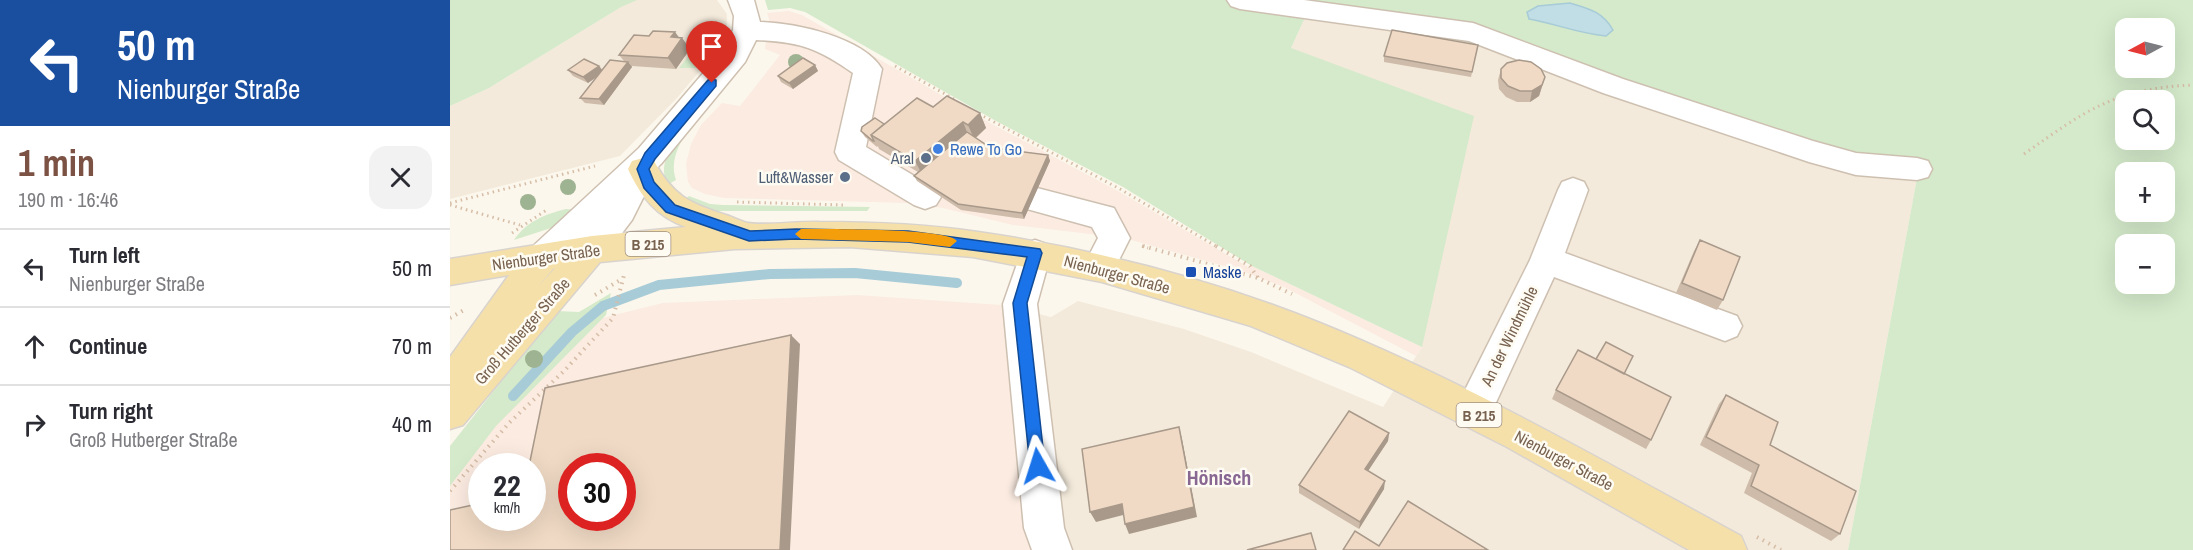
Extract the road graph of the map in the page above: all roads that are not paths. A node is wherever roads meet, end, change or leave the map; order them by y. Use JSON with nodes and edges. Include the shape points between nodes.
{"nodes":[{"id":1,"x":741,"y":0,"type":"edge"},
{"id":2,"x":1240,"y":0,"type":"edge"},
{"id":3,"x":747,"y":30,"type":"junction"},
{"id":4,"x":646,"y":163,"type":"junction"},
{"id":5,"x":1917,"y":169,"type":"dead end"},
{"id":6,"x":1573,"y":190,"type":"dead end"},
{"id":7,"x":944,"y":191,"type":"junction"},
{"id":8,"x":749,"y":236,"type":"junction"},
{"id":9,"x":908,"y":237,"type":"junction"},
{"id":10,"x":592,"y":249,"type":"junction"},
{"id":11,"x":1035,"y":253,"type":"junction"},
{"id":12,"x":544,"y":256,"type":"junction"},
{"id":13,"x":1546,"y":260,"type":"junction"},
{"id":14,"x":1099,"y":267,"type":"junction"},
{"id":15,"x":450,"y":272,"type":"edge"},
{"id":16,"x":1725,"y":326,"type":"dead end"},
{"id":17,"x":453,"y":365,"type":"edge"},
{"id":18,"x":1473,"y":412,"type":"junction"},
{"id":19,"x":450,"y":413,"type":"edge"},
{"id":20,"x":1052,"y":550,"type":"edge"},
{"id":21,"x":1727,"y":550,"type":"edge"}],
"edges":[{"from":1,"to":3,"type":"street"},
{"from":2,"to":5,"type":"street","via":[[1473,32],[1613,86],[1809,151],[1856,164]]},
{"from":3,"to":4,"type":"street","name":"Groß Hutberger Straße","via":[[735,55]]},
{"from":3,"to":7,"type":"street","via":[[788,32],[834,46],[868,69],[850,152]]},
{"from":4,"to":8,"type":"main road","via":[[649,184],[671,208]]},
{"from":4,"to":10,"type":"street","name":"Groß Hutberger Straße","via":[[621,211]]},
{"from":4,"to":12,"type":"street","name":"Groß Hutberger Straße"},
{"from":6,"to":13,"type":"street","name":"An der Windmühle"},
{"from":7,"to":9,"type":"street"},
{"from":7,"to":14,"type":"street","via":[[970,182],[1103,217],[1114,238]]},
{"from":8,"to":9,"type":"main road","name":"Nienburger Straße","number":"B 215"},
{"from":8,"to":10,"type":"main road","name":"Nienburger Straße","number":"B 215"},
{"from":9,"to":11,"type":"main road","name":"Nienburger Straße","number":"B 215"},
{"from":10,"to":12,"type":"main road","name":"Nienburger Straße","number":"B 215"},
{"from":10,"to":19,"type":"main road","name":"Groß Hutberger Straße"},
{"from":11,"to":14,"type":"main road","name":"Nienburger Straße","number":"B 215"},
{"from":11,"to":20,"type":"street","via":[[1020,303],[1044,528]]},
{"from":12,"to":15,"type":"main road","name":"Nienburger Straße","number":"B 215"},
{"from":12,"to":17,"type":"main road","name":"Groß Hutberger Straße"},
{"from":13,"to":16,"type":"street"},
{"from":13,"to":18,"type":"street","name":"An der Windmühle"},
{"from":14,"to":18,"type":"main road","name":"Nienburger Straße","number":"B 215","via":[[1208,298],[1306,333]]},
{"from":18,"to":21,"type":"main road","name":"Nienburger Straße","number":"B 215"}]}
